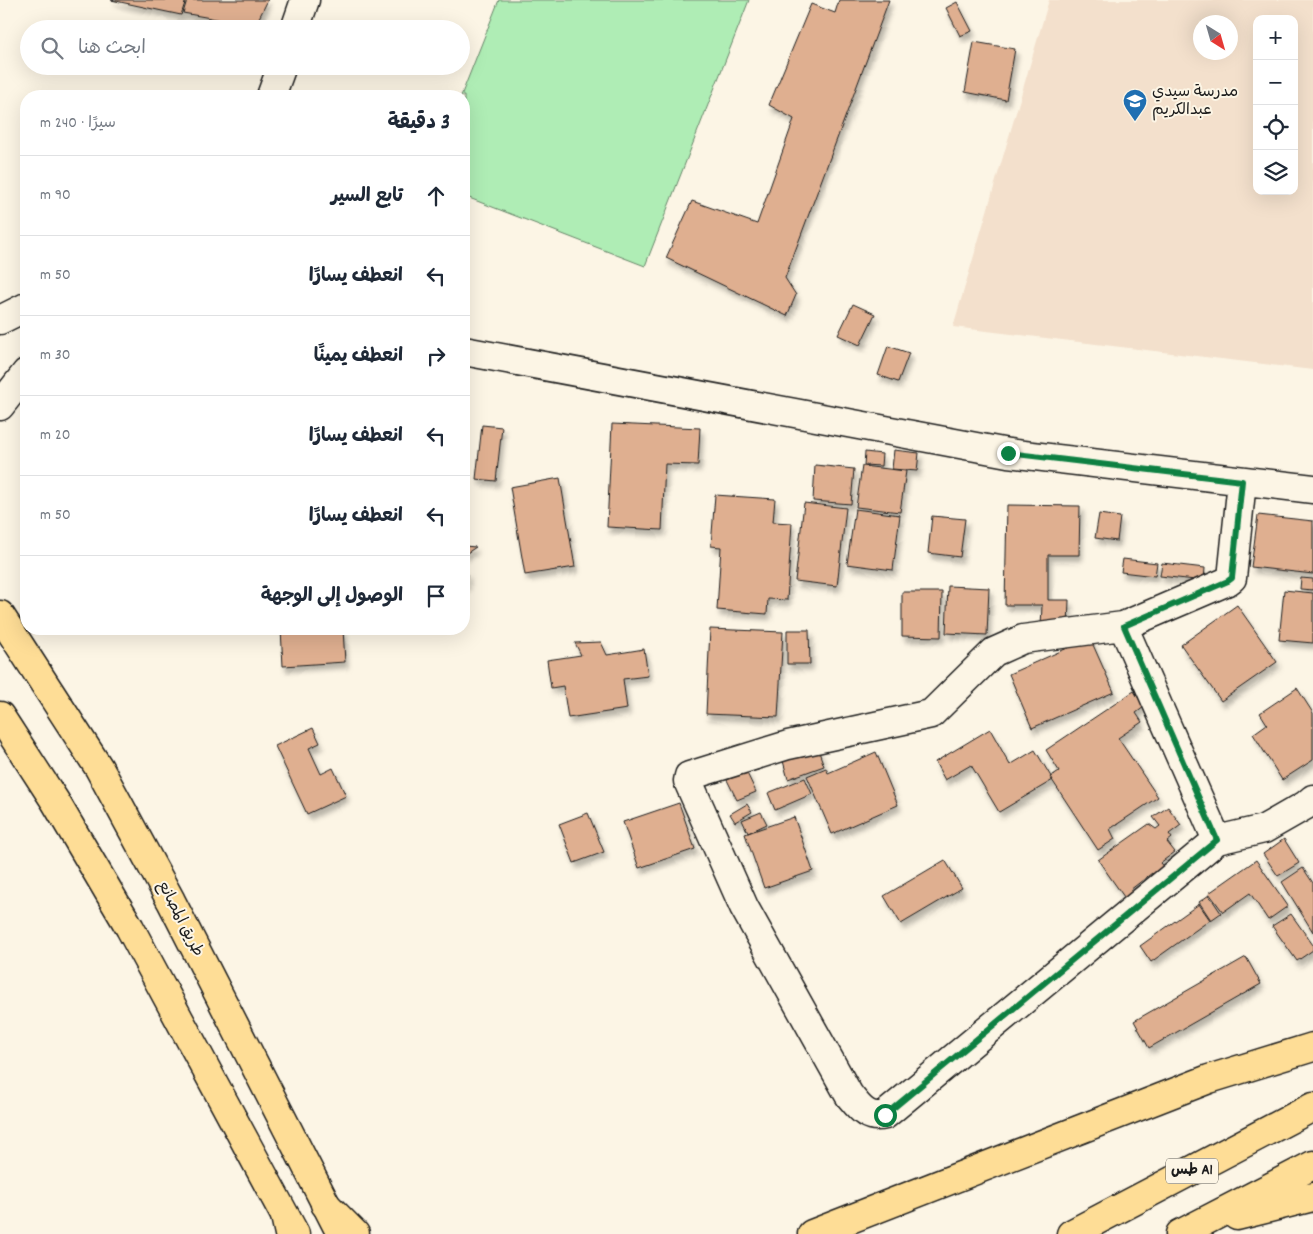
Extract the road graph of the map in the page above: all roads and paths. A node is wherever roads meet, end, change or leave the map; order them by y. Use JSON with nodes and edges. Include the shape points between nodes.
{"nodes":[{"id":1,"x":305,"y":0,"type":"edge"},
{"id":2,"x":298,"y":20,"type":"edge"},
{"id":3,"x":279,"y":75,"type":"edge"},
{"id":4,"x":273,"y":90,"type":"edge"},
{"id":5,"x":20,"y":310,"type":"edge"},
{"id":6,"x":0,"y":320,"type":"edge"},
{"id":7,"x":470,"y":352,"type":"edge"},
{"id":8,"x":20,"y":381,"type":"edge"},
{"id":9,"x":0,"y":406,"type":"edge"},
{"id":10,"x":1242,"y":481,"type":"junction"},
{"id":11,"x":1313,"y":490,"type":"edge"},
{"id":12,"x":0,"y":615,"type":"edge"},
{"id":13,"x":1124,"y":626,"type":"junction"},
{"id":14,"x":0,"y":716,"type":"edge"},
{"id":15,"x":1313,"y":799,"type":"edge"},
{"id":16,"x":1217,"y":840,"type":"junction"},
{"id":17,"x":1313,"y":1047,"type":"edge"},
{"id":18,"x":1313,"y":1108,"type":"edge"},
{"id":19,"x":1313,"y":1165,"type":"edge"},
{"id":20,"x":1313,"y":1197,"type":"edge"},
{"id":21,"x":325,"y":1204,"type":"junction"},
{"id":22,"x":290,"y":1228,"type":"edge"},
{"id":23,"x":1187,"y":1230,"type":"edge"},
{"id":24,"x":341,"y":1234,"type":"edge"},
{"id":25,"x":355,"y":1234,"type":"edge"},
{"id":26,"x":812,"y":1234,"type":"edge"},
{"id":27,"x":1071,"y":1234,"type":"edge"}],
"edges":[{"from":1,"to":2,"type":"street"},
{"from":3,"to":4,"type":"street"},
{"from":5,"to":6,"type":"street"},
{"from":7,"to":10,"type":"street","via":[[1008,453]]},
{"from":8,"to":9,"type":"street"},
{"from":10,"to":11,"type":"street"},
{"from":10,"to":13,"type":"street","via":[[1232,578]]},
{"from":12,"to":21,"type":"main road","name":"طريق المصانع","via":[[99,768],[171,901]]},
{"from":13,"to":16,"type":"street"},
{"from":13,"to":16,"type":"street","via":[[1023,639],[994,652],[933,713],[788,745],[691,774],[688,781],[744,907],[849,1095],[867,1114],[878,1117],[885,1115]]},
{"from":14,"to":22,"type":"main road","via":[[130,928]]},
{"from":15,"to":16,"type":"street","via":[[1264,828]]},
{"from":17,"to":26,"type":"main road","via":[[1209,1079]]},
{"from":18,"to":27,"type":"main road","number":"طس A1"},
{"from":19,"to":23,"type":"main road"},
{"from":20,"to":23,"type":"main road"},
{"from":21,"to":24,"type":"main road","name":"طريق المصانع"},
{"from":21,"to":25,"type":"main road"}]}
